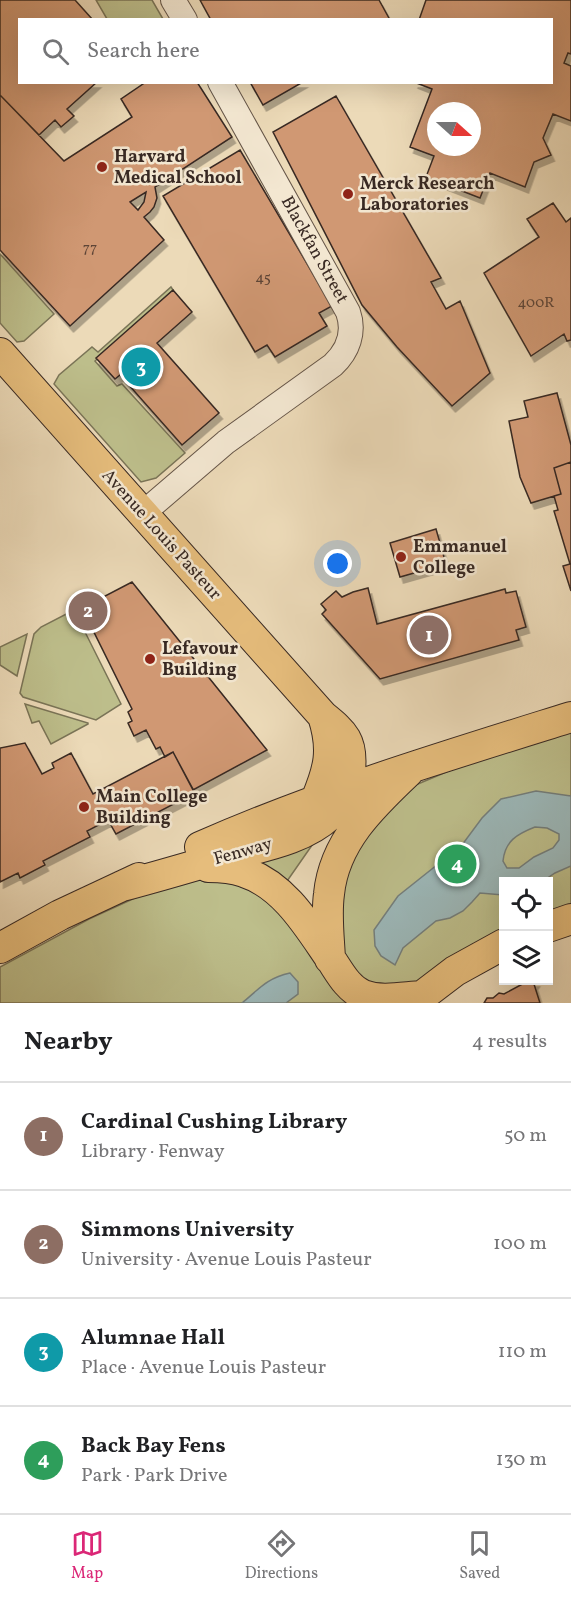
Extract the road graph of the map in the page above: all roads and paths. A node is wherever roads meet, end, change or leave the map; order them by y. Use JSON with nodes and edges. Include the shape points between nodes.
{"nodes":[{"id":1,"x":173,"y":0,"type":"edge"},
{"id":2,"x":184,"y":18,"type":"edge"},
{"id":3,"x":221,"y":84,"type":"edge"},
{"id":4,"x":0,"y":353,"type":"edge"},
{"id":5,"x":142,"y":514,"type":"junction"},
{"id":6,"x":322,"y":716,"type":"junction"},
{"id":7,"x":571,"y":717,"type":"edge"},
{"id":8,"x":414,"y":766,"type":"junction"},
{"id":9,"x":346,"y":789,"type":"junction"},
{"id":10,"x":316,"y":800,"type":"junction"},
{"id":11,"x":186,"y":868,"type":"junction"},
{"id":12,"x":122,"y":886,"type":"junction"},
{"id":13,"x":571,"y":919,"type":"edge"},
{"id":14,"x":553,"y":926,"type":"edge"},
{"id":15,"x":499,"y":947,"type":"edge"},
{"id":16,"x":0,"y":948,"type":"edge"},
{"id":17,"x":330,"y":959,"type":"junction"},
{"id":18,"x":418,"y":999,"type":"edge"}],
"edges":[{"from":1,"to":2,"type":"street"},
{"from":3,"to":5,"type":"street","name":"Blackfan Street","via":[[348,312],[351,334],[339,360],[226,442]]},
{"from":4,"to":5,"type":"main road","name":"Avenue Louis Pasteur"},
{"from":5,"to":6,"type":"main road","name":"Avenue Louis Pasteur"},
{"from":6,"to":9,"type":"main road","name":"Avenue Louis Pasteur","via":[[343,733],[348,743],[351,767]]},
{"from":6,"to":10,"type":"main road","via":[[328,763]]},
{"from":7,"to":8,"type":"main road","name":"Fenway"},
{"from":8,"to":9,"type":"main road","name":"Fenway"},
{"from":8,"to":17,"type":"main road","via":[[363,818],[339,855],[329,895]]},
{"from":9,"to":10,"type":"main road","name":"Fenway"},
{"from":9,"to":11,"type":"main road","name":"Fenway","via":[[329,816],[299,834]]},
{"from":10,"to":12,"type":"main road","name":"Fenway","via":[[218,839]]},
{"from":11,"to":12,"type":"main road","name":"Fenway"},
{"from":11,"to":17,"type":"main road","via":[[232,869],[263,880],[296,910]]},
{"from":12,"to":16,"type":"main road","name":"Fenway"},
{"from":13,"to":14,"type":"main road"},
{"from":15,"to":18,"type":"main road","via":[[456,970]]},
{"from":17,"to":18,"type":"main road","via":[[357,992]]}]}
